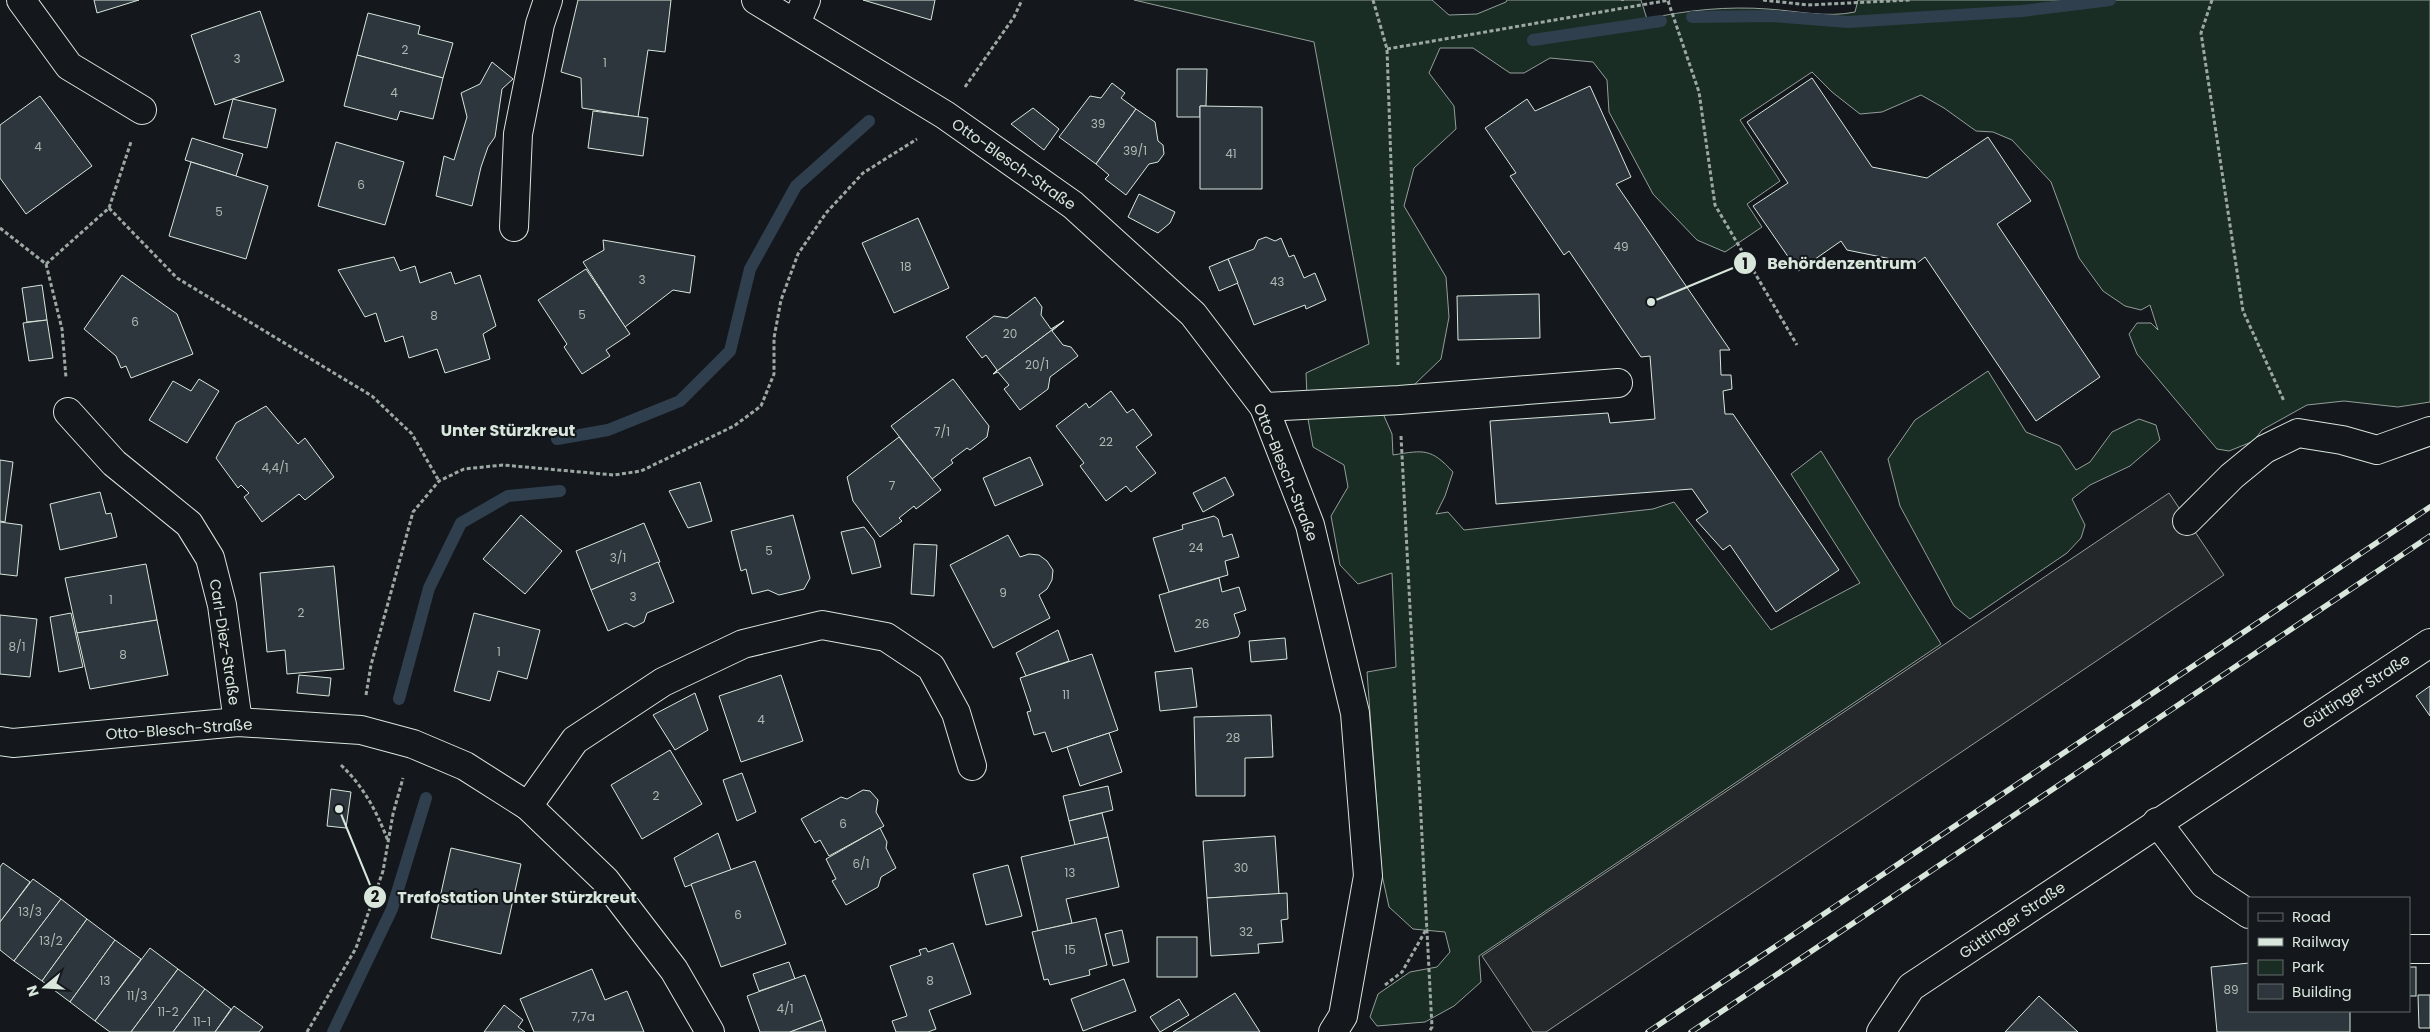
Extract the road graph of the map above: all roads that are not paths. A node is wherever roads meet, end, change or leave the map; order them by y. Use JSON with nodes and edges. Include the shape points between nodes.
{"nodes":[{"id":1,"x":21,"y":0,"type":"edge"},
{"id":2,"x":548,"y":0,"type":"edge"},
{"id":3,"x":756,"y":0,"type":"edge"},
{"id":4,"x":801,"y":11,"type":"edge"},
{"id":5,"x":142,"y":110,"type":"road end"},
{"id":6,"x":514,"y":227,"type":"dead end"},
{"id":7,"x":1618,"y":383,"type":"dead end"},
{"id":8,"x":1264,"y":407,"type":"junction"},
{"id":9,"x":68,"y":412,"type":"road end"},
{"id":10,"x":2430,"y":430,"type":"edge"},
{"id":11,"x":2187,"y":521,"type":"dead end"},
{"id":12,"x":2430,"y":643,"type":"edge"},
{"id":13,"x":238,"y":722,"type":"junction"},
{"id":14,"x":0,"y":741,"type":"edge"},
{"id":15,"x":972,"y":766,"type":"dead end"},
{"id":16,"x":528,"y":806,"type":"junction"},
{"id":17,"x":2157,"y":822,"type":"junction"},
{"id":18,"x":2248,"y":913,"type":"edge"},
{"id":19,"x":2430,"y":948,"type":"edge"},
{"id":20,"x":2410,"y":949,"type":"edge"},
{"id":21,"x":1338,"y":1024,"type":"edge"},
{"id":22,"x":710,"y":1032,"type":"edge"},
{"id":23,"x":1881,"y":1032,"type":"edge"}],
"edges":[{"from":1,"to":5,"type":"street","via":[[69,66]]},
{"from":2,"to":6,"type":"street","via":[[540,24],[518,134]]},
{"from":3,"to":4,"type":"street","name":"Otto-Blesch-Straße"},
{"from":4,"to":8,"type":"street","name":"Otto-Blesch-Straße","via":[[1073,205],[1193,314]]},
{"from":7,"to":8,"type":"street"},
{"from":8,"to":21,"type":"street","name":"Otto-Blesch-Straße","via":[[1312,534],[1355,713],[1368,876]]},
{"from":9,"to":13,"type":"street","name":"Carl-Diez-Straße","via":[[114,463],[189,524],[210,558],[222,605]]},
{"from":10,"to":11,"type":"street","via":[[2378,450],[2298,433],[2265,449],[2232,476]]},
{"from":12,"to":17,"type":"street","name":"Güttinger Straße"},
{"from":13,"to":14,"type":"street","name":"Otto-Blesch-Straße","via":[[13,743]]},
{"from":13,"to":16,"type":"street","name":"Otto-Blesch-Straße","via":[[361,730],[413,744],[465,766]]},
{"from":15,"to":16,"type":"street","via":[[956,713],[931,667],[886,637],[822,625],[743,644],[663,682],[575,740]]},
{"from":16,"to":22,"type":"street","name":"Otto-Blesch-Straße","via":[[605,880],[674,970]]},
{"from":17,"to":18,"type":"street","via":[[2204,884]]},
{"from":17,"to":23,"type":"street","name":"Güttinger Straße","via":[[1911,987]]},
{"from":19,"to":20,"type":"street"}]}
